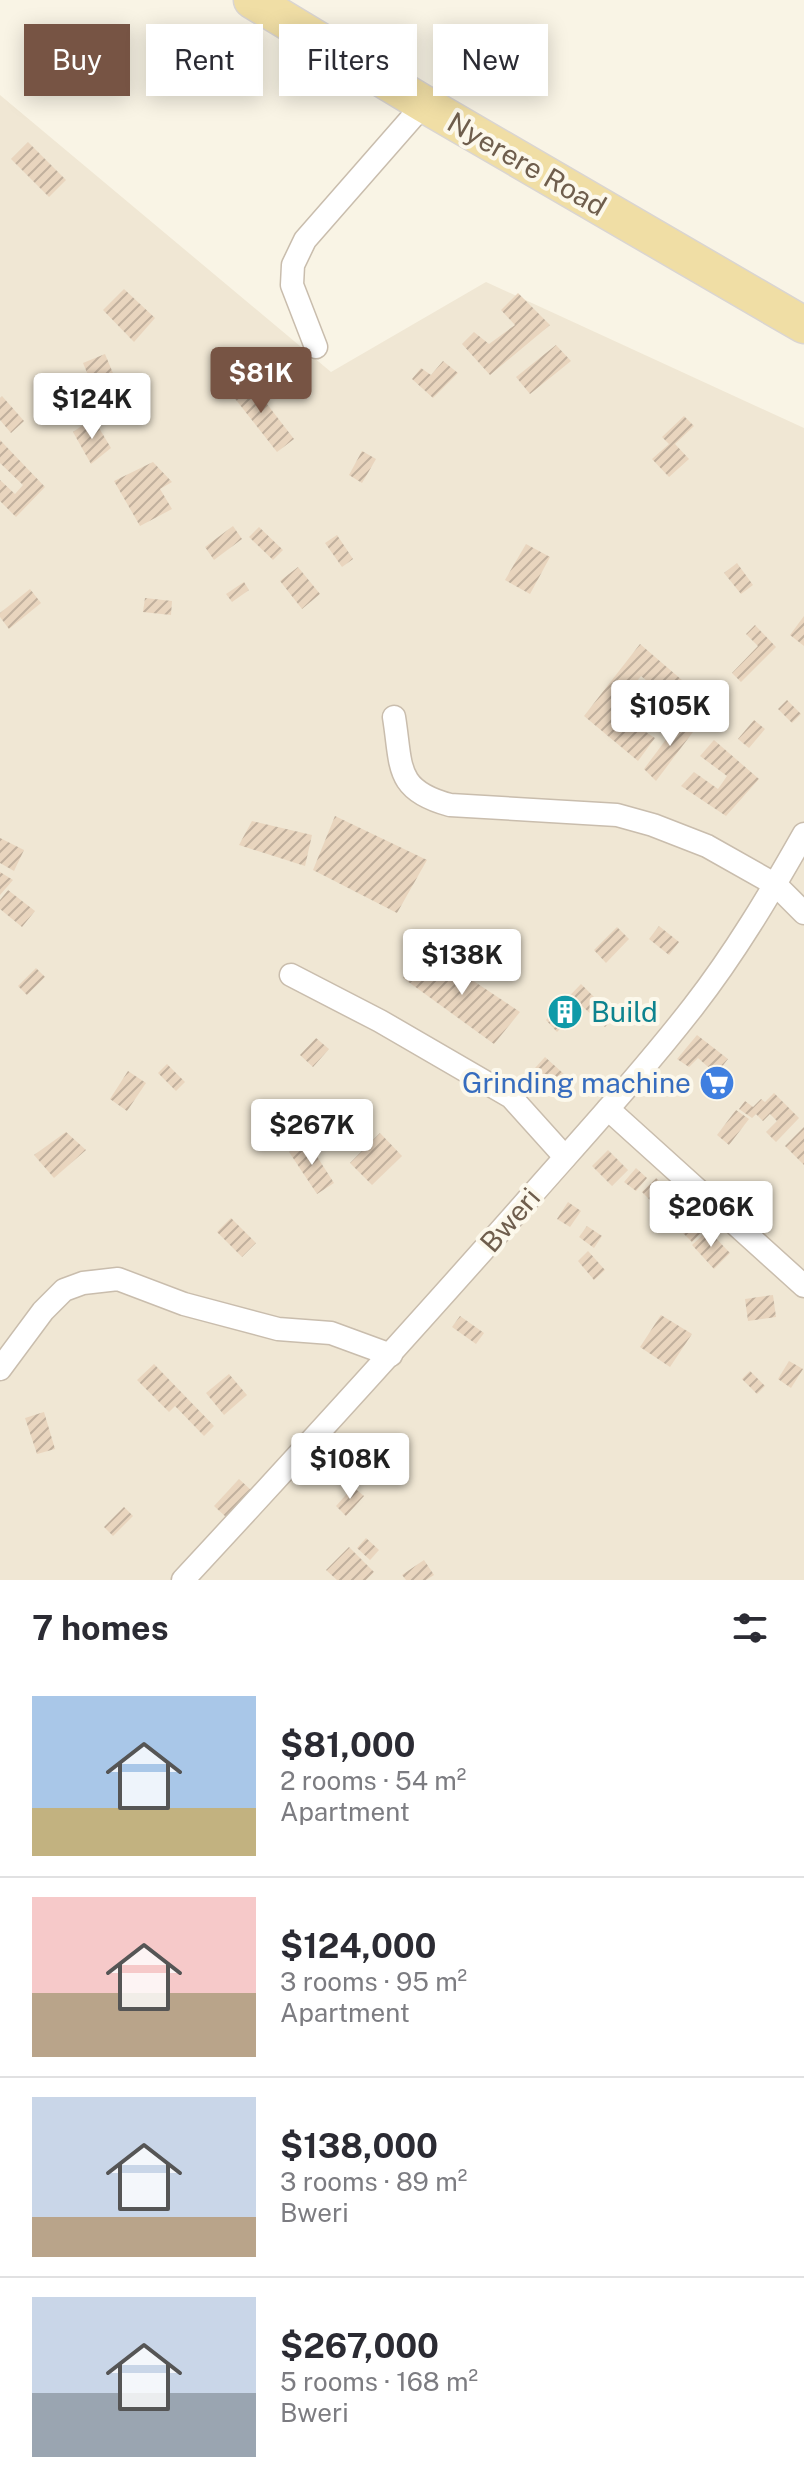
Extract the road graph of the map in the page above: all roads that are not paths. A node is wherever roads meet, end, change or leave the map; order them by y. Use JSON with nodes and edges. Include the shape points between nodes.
{"nodes":[{"id":1,"x":252,"y":0,"type":"edge"},
{"id":2,"x":424,"y":104,"type":"junction"},
{"id":3,"x":804,"y":325,"type":"edge"},
{"id":4,"x":316,"y":347,"type":"dead end"},
{"id":5,"x":394,"y":717,"type":"dead end"},
{"id":6,"x":804,"y":834,"type":"edge"},
{"id":7,"x":776,"y":885,"type":"junction"},
{"id":8,"x":804,"y":913,"type":"edge"},
{"id":9,"x":291,"y":975,"type":"dead end"},
{"id":10,"x":608,"y":1109,"type":"junction"},
{"id":11,"x":565,"y":1157,"type":"junction"},
{"id":12,"x":804,"y":1286,"type":"edge"},
{"id":13,"x":391,"y":1355,"type":"junction"},
{"id":14,"x":0,"y":1369,"type":"edge"},
{"id":15,"x":183,"y":1580,"type":"edge"}],
"edges":[{"from":1,"to":2,"type":"main road","name":"Nyerere Road"},
{"from":2,"to":3,"type":"main road","name":"Nyerere Road"},
{"from":2,"to":4,"type":"street","via":[[305,240],[293,265],[292,285]]},
{"from":5,"to":7,"type":"street","via":[[403,775],[430,800],[617,815],[707,846]]},
{"from":6,"to":7,"type":"street","name":"Bweri"},
{"from":7,"to":8,"type":"street"},
{"from":7,"to":10,"type":"street","name":"Bweri","via":[[693,1007]]},
{"from":9,"to":11,"type":"street","via":[[511,1097]]},
{"from":10,"to":11,"type":"street","name":"Bweri"},
{"from":10,"to":12,"type":"street"},
{"from":11,"to":13,"type":"street","name":"Bweri"},
{"from":13,"to":14,"type":"street","via":[[331,1333],[278,1329],[184,1304],[118,1279],[64,1290]]},
{"from":13,"to":15,"type":"street","name":"Bweri"}]}
